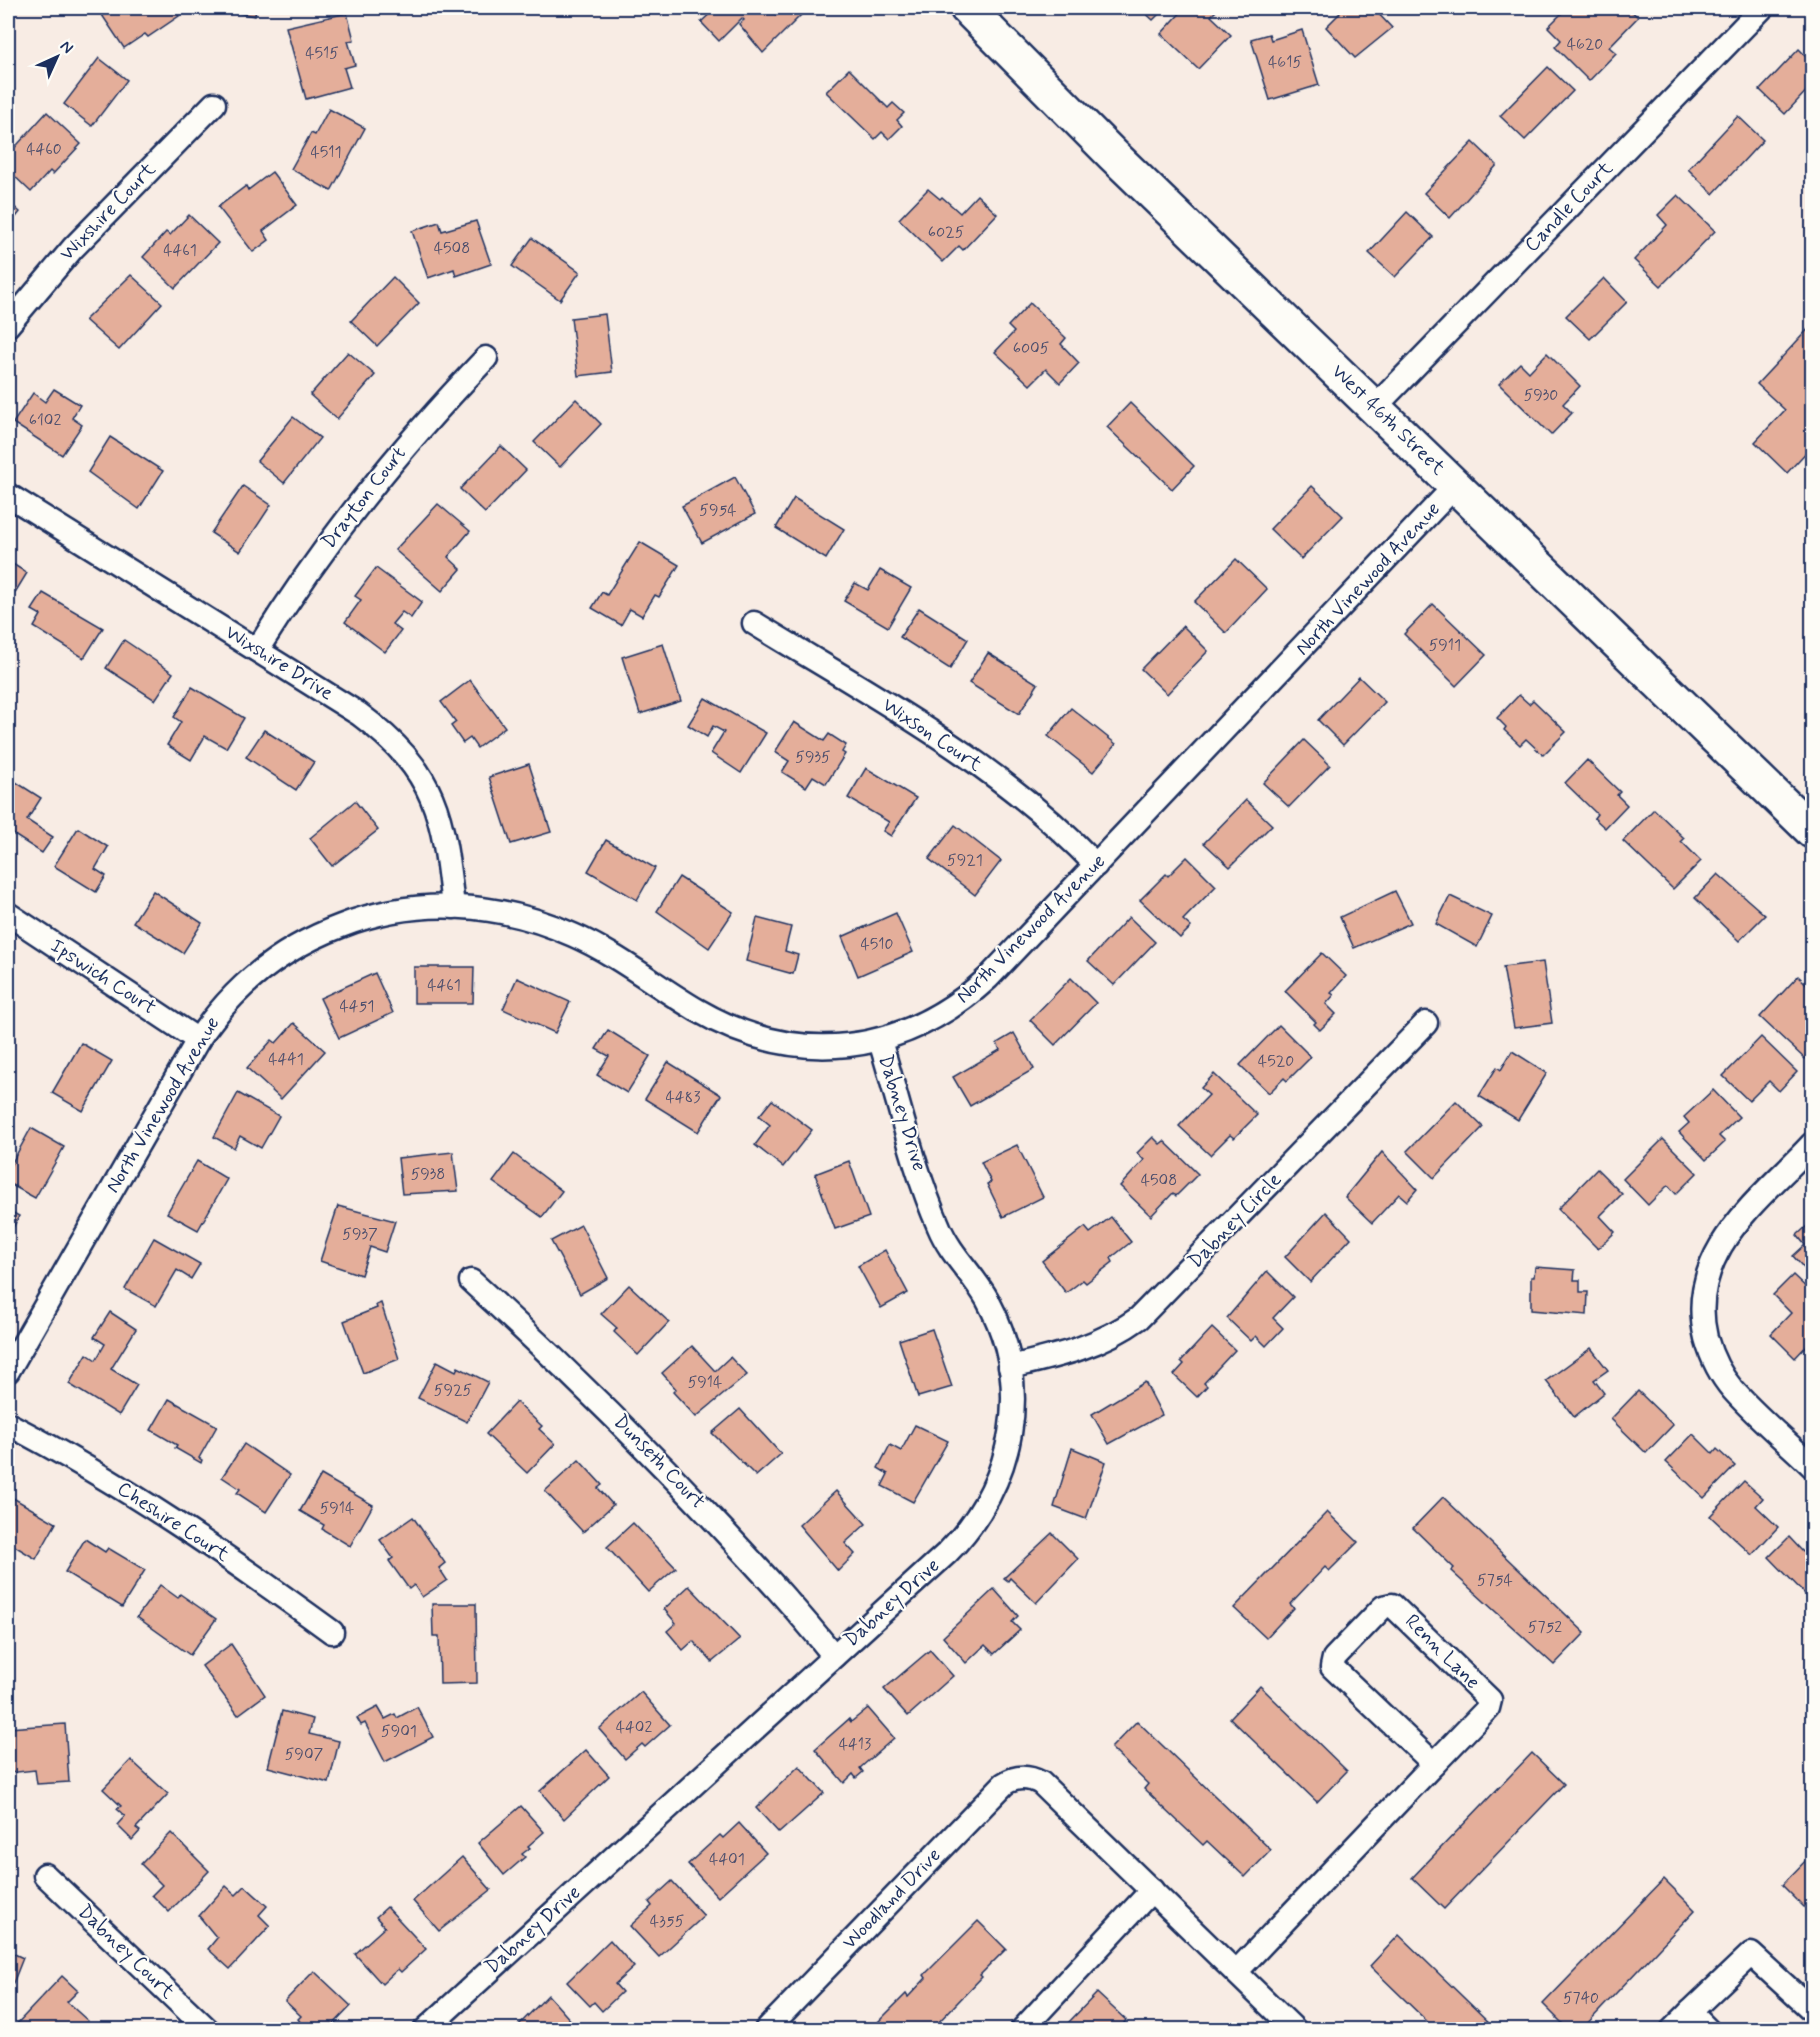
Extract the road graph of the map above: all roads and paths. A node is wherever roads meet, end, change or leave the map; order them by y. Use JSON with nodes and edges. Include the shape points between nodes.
{"nodes":[{"id":1,"x":967,"y":8,"type":"edge"},
{"id":2,"x":1762,"y":8,"type":"edge"},
{"id":3,"x":214,"y":104,"type":"dead end"},
{"id":4,"x":8,"y":325,"type":"edge"},
{"id":5,"x":486,"y":358,"type":"dead end"},
{"id":6,"x":1376,"y":407,"type":"junction"},
{"id":7,"x":1456,"y":485,"type":"junction"},
{"id":8,"x":8,"y":495,"type":"edge"},
{"id":9,"x":754,"y":623,"type":"dead end"},
{"id":10,"x":258,"y":650,"type":"junction"},
{"id":11,"x":1812,"y":831,"type":"edge"},
{"id":12,"x":1096,"y":865,"type":"junction"},
{"id":13,"x":453,"y":907,"type":"junction"},
{"id":14,"x":8,"y":914,"type":"edge"},
{"id":15,"x":1426,"y":1023,"type":"dead end"},
{"id":16,"x":198,"y":1040,"type":"junction"},
{"id":17,"x":880,"y":1041,"type":"junction"},
{"id":18,"x":1812,"y":1144,"type":"edge"},
{"id":19,"x":471,"y":1281,"type":"dead end"},
{"id":20,"x":1010,"y":1367,"type":"junction"},
{"id":21,"x":8,"y":1371,"type":"edge"},
{"id":22,"x":8,"y":1424,"type":"edge"},
{"id":23,"x":1812,"y":1466,"type":"edge"},
{"id":24,"x":332,"y":1632,"type":"dead end"},
{"id":25,"x":834,"y":1656,"type":"junction"},
{"id":26,"x":1434,"y":1764,"type":"junction"},
{"id":27,"x":45,"y":1875,"type":"dead end"},
{"id":28,"x":1152,"y":1890,"type":"junction"},
{"id":29,"x":1236,"y":1972,"type":"junction"},
{"id":30,"x":1812,"y":2010,"type":"edge"},
{"id":31,"x":1690,"y":2012,"type":"junction"},
{"id":32,"x":207,"y":2030,"type":"edge"},
{"id":33,"x":424,"y":2030,"type":"edge"},
{"id":34,"x":766,"y":2030,"type":"edge"},
{"id":35,"x":1022,"y":2030,"type":"edge"},
{"id":36,"x":1295,"y":2030,"type":"edge"},
{"id":37,"x":1672,"y":2030,"type":"edge"},
{"id":38,"x":1708,"y":2030,"type":"edge"}],
"edges":[{"from":1,"to":6,"type":"street","name":"West 46th Street","via":[[1113,156]]},
{"from":2,"to":6,"type":"street","name":"Candle Court"},
{"from":3,"to":4,"type":"street","name":"Wixshire Court","via":[[73,248]]},
{"from":5,"to":10,"type":"street","name":"Drayton Court","via":[[377,478],[324,548]]},
{"from":6,"to":7,"type":"street","name":"West 46th Street"},
{"from":7,"to":11,"type":"street","name":"West 46th Street"},
{"from":7,"to":12,"type":"street","name":"North Vinewood Avenue"},
{"from":8,"to":10,"type":"street","name":"Wixshire Drive"},
{"from":9,"to":12,"type":"street","name":"Wixson Court","via":[[951,746],[1040,811]]},
{"from":10,"to":13,"type":"street","name":"Wixshire Drive","via":[[359,714],[388,736],[413,763],[436,806],[446,841]]},
{"from":12,"to":17,"type":"street","name":"North Vinewood Avenue","via":[[969,995],[938,1016]]},
{"from":13,"to":16,"type":"street","name":"North Vinewood Avenue","via":[[394,910],[313,937],[253,977],[219,1011]]},
{"from":13,"to":17,"type":"street","name":"North Vinewood Avenue","via":[[514,914],[573,934],[698,1011],[746,1032],[804,1046],[842,1047]]},
{"from":14,"to":16,"type":"street","name":"Ipswich Court"},
{"from":15,"to":20,"type":"street","name":"Dabney Circle","via":[[1140,1318],[1102,1342]]},
{"from":16,"to":21,"type":"street","name":"North Vinewood Avenue"},
{"from":17,"to":20,"type":"street","name":"Dabney Drive","via":[[939,1228],[987,1299]]},
{"from":18,"to":23,"type":"street","via":[[1723,1241],[1706,1274],[1702,1305],[1708,1348],[1732,1389]]},
{"from":19,"to":25,"type":"street","name":"Dunseth Court","via":[[684,1486]]},
{"from":20,"to":25,"type":"street","name":"Dabney Drive","via":[[1014,1402],[1010,1439],[985,1506],[947,1553]]},
{"from":22,"to":24,"type":"street","name":"Cheshire Court","via":[[82,1464],[207,1542]]},
{"from":25,"to":33,"type":"street","name":"Dabney Drive"},
{"from":26,"to":26,"type":"street","name":"Renn Lane","via":[[1488,1708],[1490,1700],[1396,1607],[1387,1605],[1334,1658],[1332,1667]]},
{"from":26,"to":29,"type":"street","name":"Renn Lane"},
{"from":27,"to":32,"type":"street","name":"Dabney Court"},
{"from":28,"to":29,"type":"street"},
{"from":28,"to":34,"type":"street","name":"Woodland Drive","via":[[1041,1783],[1023,1778],[1004,1784]]},
{"from":28,"to":35,"type":"street"},
{"from":29,"to":36,"type":"street"},
{"from":30,"to":31,"type":"street","via":[[1751,1954]]},
{"from":31,"to":37,"type":"street"},
{"from":31,"to":38,"type":"street"}]}
